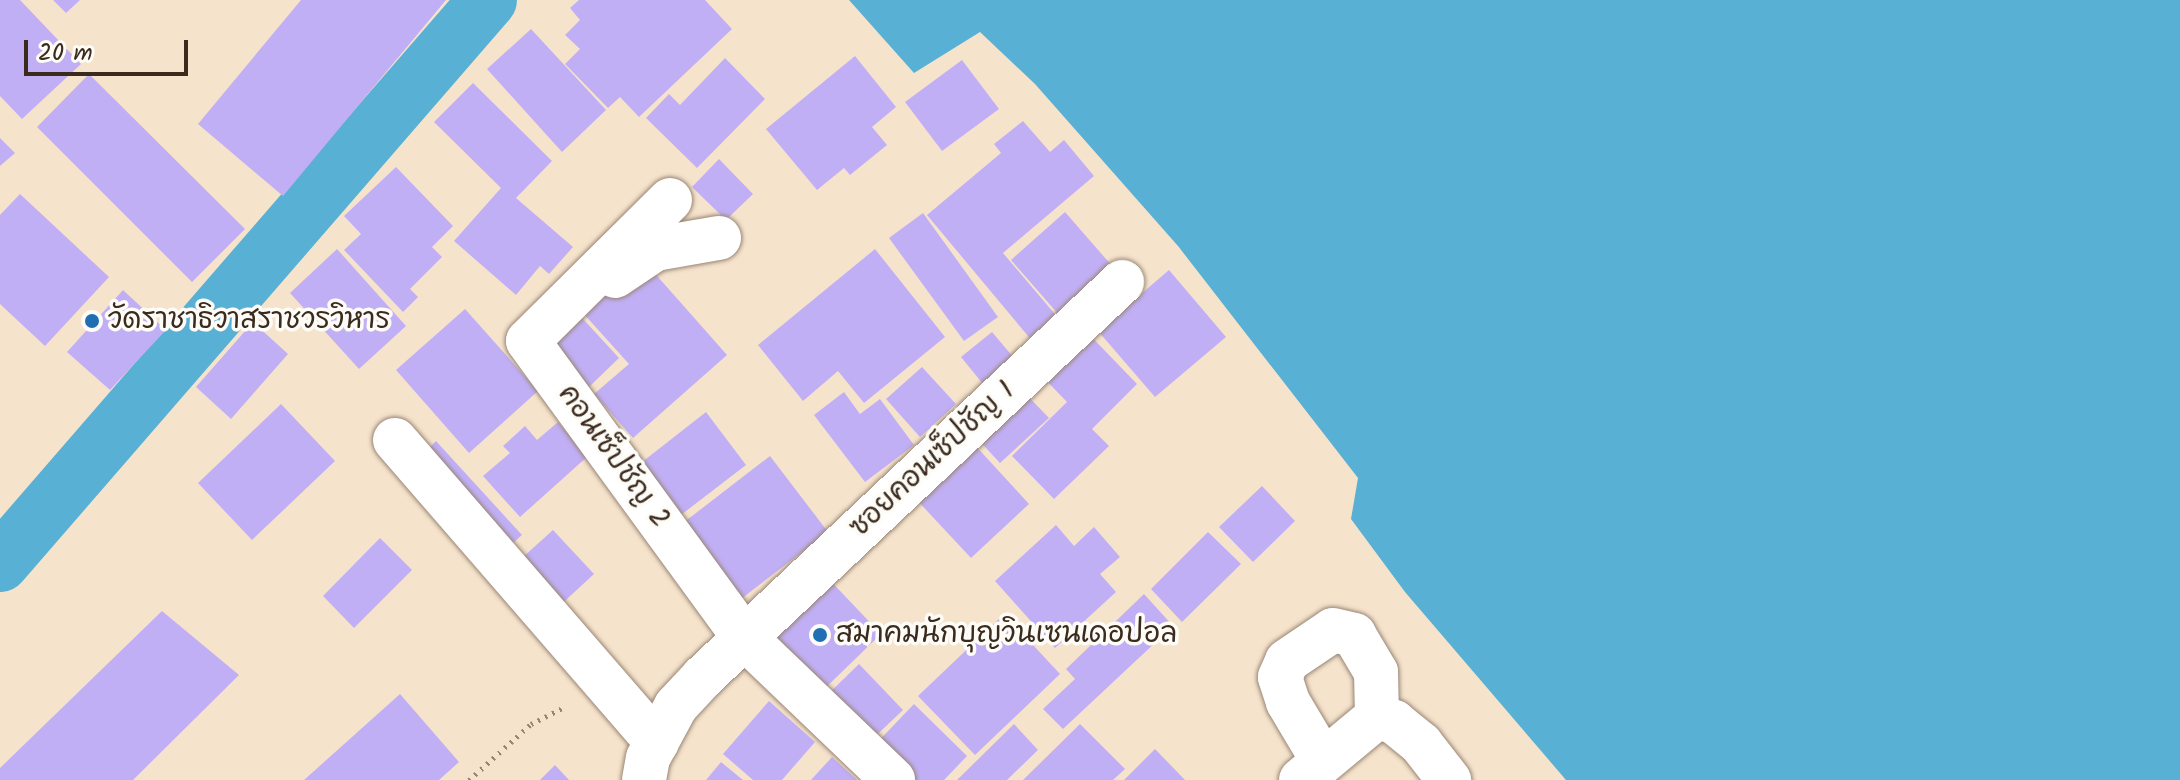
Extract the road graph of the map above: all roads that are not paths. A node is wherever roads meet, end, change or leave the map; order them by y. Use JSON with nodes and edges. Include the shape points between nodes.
{"nodes":[{"id":1,"x":670,"y":200,"type":"dead end"},
{"id":2,"x":719,"y":238,"type":"dead end"},
{"id":3,"x":1122,"y":282,"type":"dead end"},
{"id":4,"x":581,"y":285,"type":"junction"},
{"id":5,"x":395,"y":440,"type":"dead end"},
{"id":6,"x":743,"y":636,"type":"junction"},
{"id":7,"x":1377,"y":717,"type":"junction"},
{"id":8,"x":650,"y":761,"type":"edge"},
{"id":9,"x":1312,"y":770,"type":"edge"},
{"id":10,"x":893,"y":780,"type":"edge"},
{"id":11,"x":1449,"y":780,"type":"edge"}],
"edges":[{"from":1,"to":4,"type":"street","name":"คอนเซ็ปชัญ 2"},
{"from":2,"to":4,"type":"street","via":[[655,249],[621,274]]},
{"from":3,"to":6,"type":"street","name":"ซอยคอนเซ็ปชัญ 1"},
{"from":4,"to":6,"type":"street","name":"คอนเซ็ปชัญ 2","via":[[528,341]]},
{"from":5,"to":8,"type":"street"},
{"from":6,"to":8,"type":"street","name":"ซอยคอนเซ็ปชัญ 1","via":[[676,706]]},
{"from":6,"to":10,"type":"street"},
{"from":7,"to":9,"type":"street"},
{"from":7,"to":9,"type":"street","via":[[1376,672],[1354,635],[1333,630],[1287,661],[1280,677]]},
{"from":7,"to":11,"type":"street","via":[[1394,722],[1421,744]]}]}
